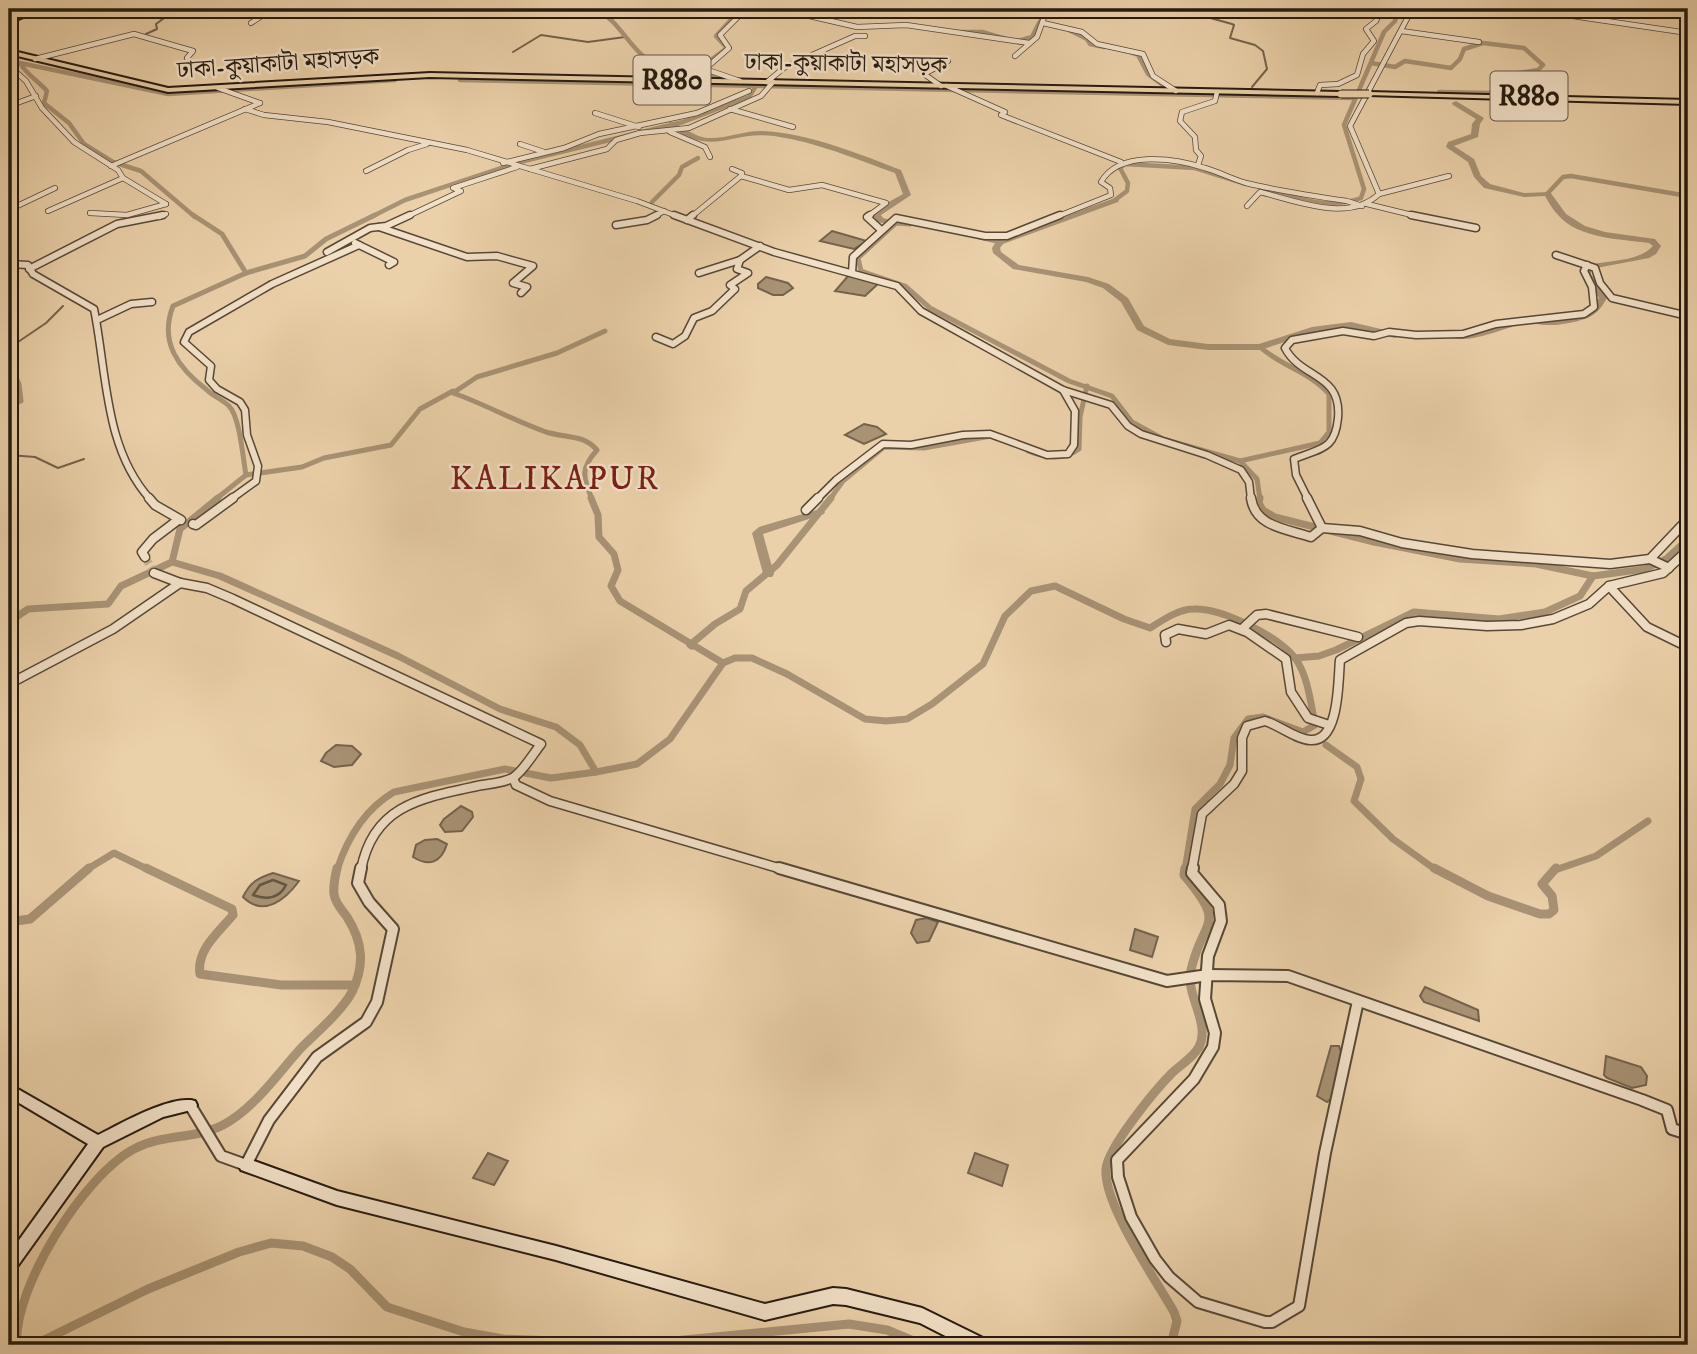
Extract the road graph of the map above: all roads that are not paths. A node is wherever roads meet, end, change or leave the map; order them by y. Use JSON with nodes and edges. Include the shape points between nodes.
{"nodes":[{"id":1,"x":40,"y":9,"type":"edge"},
{"id":2,"x":291,"y":9,"type":"edge"},
{"id":3,"x":746,"y":9,"type":"edge"},
{"id":4,"x":779,"y":9,"type":"edge"},
{"id":5,"x":1047,"y":9,"type":"edge"},
{"id":6,"x":1381,"y":9,"type":"edge"},
{"id":7,"x":1409,"y":9,"type":"edge"},
{"id":8,"x":1525,"y":9,"type":"edge"},
{"id":9,"x":9,"y":21,"type":"edge"},
{"id":10,"x":251,"y":23,"type":"dead end"},
{"id":11,"x":1044,"y":23,"type":"junction"},
{"id":12,"x":1401,"y":31,"type":"junction"},
{"id":13,"x":1688,"y":33,"type":"edge"},
{"id":14,"x":865,"y":36,"type":"dead end"},
{"id":15,"x":1479,"y":42,"type":"dead end"},
{"id":16,"x":1028,"y":43,"type":"junction"},
{"id":17,"x":10,"y":53,"type":"edge"},
{"id":18,"x":1015,"y":56,"type":"dead end"},
{"id":19,"x":187,"y":58,"type":"dead end"},
{"id":20,"x":35,"y":59,"type":"junction"},
{"id":21,"x":948,"y":61,"type":"dead end"},
{"id":22,"x":9,"y":66,"type":"edge"},
{"id":23,"x":740,"y":81,"type":"junction"},
{"id":24,"x":770,"y":82,"type":"junction"},
{"id":25,"x":944,"y":86,"type":"junction"},
{"id":26,"x":218,"y":88,"type":"junction"},
{"id":27,"x":749,"y":91,"type":"dead end"},
{"id":28,"x":1176,"y":91,"type":"junction"},
{"id":29,"x":1217,"y":92,"type":"junction"},
{"id":30,"x":1317,"y":93,"type":"junction"},
{"id":31,"x":1369,"y":94,"type":"joint"},
{"id":32,"x":36,"y":96,"type":"junction"},
{"id":33,"x":1688,"y":102,"type":"edge"},
{"id":34,"x":10,"y":108,"type":"edge"},
{"id":35,"x":245,"y":109,"type":"junction"},
{"id":36,"x":730,"y":109,"type":"junction"},
{"id":37,"x":596,"y":113,"type":"dead end"},
{"id":38,"x":639,"y":127,"type":"junction"},
{"id":39,"x":793,"y":127,"type":"dead end"},
{"id":40,"x":668,"y":131,"type":"junction"},
{"id":41,"x":430,"y":143,"type":"junction"},
{"id":42,"x":520,"y":144,"type":"dead end"},
{"id":43,"x":547,"y":153,"type":"junction"},
{"id":44,"x":710,"y":157,"type":"dead end"},
{"id":45,"x":1121,"y":162,"type":"junction"},
{"id":46,"x":503,"y":163,"type":"junction"},
{"id":47,"x":1198,"y":165,"type":"junction"},
{"id":48,"x":111,"y":166,"type":"junction"},
{"id":49,"x":517,"y":167,"type":"junction"},
{"id":50,"x":530,"y":169,"type":"junction"},
{"id":51,"x":732,"y":169,"type":"dead end"},
{"id":52,"x":366,"y":171,"type":"dead end"},
{"id":53,"x":741,"y":176,"type":"junction"},
{"id":54,"x":1448,"y":176,"type":"dead end"},
{"id":55,"x":123,"y":178,"type":"junction"},
{"id":56,"x":55,"y":188,"type":"dead end"},
{"id":57,"x":1379,"y":194,"type":"junction"},
{"id":58,"x":1365,"y":205,"type":"junction"},
{"id":59,"x":1247,"y":206,"type":"dead end"},
{"id":60,"x":15,"y":207,"type":"dead end"},
{"id":61,"x":48,"y":211,"type":"dead end"},
{"id":62,"x":664,"y":211,"type":"junction"},
{"id":63,"x":90,"y":213,"type":"dead end"},
{"id":64,"x":166,"y":214,"type":"dead end"},
{"id":65,"x":687,"y":220,"type":"junction"},
{"id":66,"x":617,"y":225,"type":"dead end"},
{"id":67,"x":379,"y":227,"type":"junction"},
{"id":68,"x":1476,"y":228,"type":"dead end"},
{"id":69,"x":880,"y":229,"type":"junction"},
{"id":70,"x":349,"y":241,"type":"junction"},
{"id":71,"x":359,"y":245,"type":"junction"},
{"id":72,"x":760,"y":246,"type":"junction"},
{"id":73,"x":327,"y":252,"type":"dead end"},
{"id":74,"x":1556,"y":255,"type":"dead end"},
{"id":75,"x":740,"y":260,"type":"junction"},
{"id":76,"x":9,"y":264,"type":"edge"},
{"id":77,"x":390,"y":265,"type":"dead end"},
{"id":78,"x":1591,"y":266,"type":"junction"},
{"id":79,"x":29,"y":269,"type":"junction"},
{"id":80,"x":699,"y":273,"type":"dead end"},
{"id":81,"x":852,"y":273,"type":"junction"},
{"id":82,"x":521,"y":293,"type":"dead end"},
{"id":83,"x":152,"y":302,"type":"dead end"},
{"id":84,"x":1688,"y":316,"type":"edge"},
{"id":85,"x":97,"y":320,"type":"junction"},
{"id":86,"x":656,"y":337,"type":"dead end"},
{"id":87,"x":1066,"y":392,"type":"junction"},
{"id":88,"x":806,"y":510,"type":"dead end"},
{"id":89,"x":1688,"y":519,"type":"edge"},
{"id":90,"x":193,"y":524,"type":"dead end"},
{"id":91,"x":1322,"y":528,"type":"junction"},
{"id":92,"x":1688,"y":550,"type":"edge"},
{"id":93,"x":145,"y":557,"type":"dead end"},
{"id":94,"x":1650,"y":559,"type":"junction"},
{"id":95,"x":1669,"y":568,"type":"junction"},
{"id":96,"x":155,"y":573,"type":"tunnel mouth"},
{"id":97,"x":180,"y":583,"type":"junction"},
{"id":98,"x":1609,"y":586,"type":"junction"},
{"id":99,"x":1242,"y":629,"type":"junction"},
{"id":100,"x":1358,"y":637,"type":"dead end"},
{"id":101,"x":1166,"y":642,"type":"dead end"},
{"id":102,"x":1688,"y":647,"type":"edge"},
{"id":103,"x":9,"y":684,"type":"edge"},
{"id":104,"x":1329,"y":725,"type":"junction"},
{"id":105,"x":513,"y":778,"type":"junction"},
{"id":106,"x":1204,"y":975,"type":"junction"},
{"id":107,"x":1358,"y":1001,"type":"junction"},
{"id":108,"x":9,"y":1090,"type":"edge"},
{"id":109,"x":190,"y":1105,"type":"joint"},
{"id":110,"x":1688,"y":1134,"type":"edge"},
{"id":111,"x":98,"y":1142,"type":"junction"},
{"id":112,"x":246,"y":1165,"type":"junction"},
{"id":113,"x":9,"y":1266,"type":"edge"},
{"id":114,"x":979,"y":1345,"type":"edge"}],
"edges":[{"from":1,"to":9,"type":"street"},
{"from":2,"to":10,"type":"street","via":[[267,12]]},
{"from":3,"to":23,"type":"street","via":[[720,35],[730,48],[705,69]]},
{"from":4,"to":16,"type":"street","via":[[856,27],[906,25]]},
{"from":5,"to":11,"type":"street"},
{"from":6,"to":30,"type":"street","via":[[1366,29],[1375,39],[1363,54],[1356,75],[1338,85],[1321,85]]},
{"from":7,"to":12,"type":"street"},
{"from":8,"to":13,"type":"street"},
{"from":11,"to":16,"type":"street"},
{"from":11,"to":28,"type":"street","via":[[1082,32],[1097,44],[1143,54],[1153,76]]},
{"from":12,"to":15,"type":"street"},
{"from":12,"to":57,"type":"street","via":[[1350,126]]},
{"from":14,"to":24,"type":"street","via":[[855,36],[785,67]]},
{"from":16,"to":18,"type":"street"},
{"from":17,"to":20,"type":"main road","name":"ঢাকা-কুয়াকাটা মহাসড়ক","number":"R880"},
{"from":19,"to":20,"type":"street","via":[[193,51],[133,34]]},
{"from":20,"to":26,"type":"main road","name":"ঢাকা-কুয়াকাটা মহাসড়ক","number":"R880","via":[[159,89]]},
{"from":21,"to":25,"type":"street","via":[[924,74]]},
{"from":22,"to":32,"type":"street"},
{"from":23,"to":24,"type":"main road","name":"ঢাকা-কুয়াকাটা মহাসড়ক","number":"R880"},
{"from":23,"to":26,"type":"main road","name":"ঢাকা-কুয়াকাটা মহাসড়ক","number":"R880","via":[[401,75]]},
{"from":24,"to":25,"type":"main road","name":"ঢাকা-কুয়াকাটা মহাসড়ক","number":"R880"},
{"from":24,"to":36,"type":"street","via":[[761,96]]},
{"from":25,"to":28,"type":"main road","name":"ঢাকা-কুয়াকাটা মহাসড়ক","number":"R880"},
{"from":25,"to":45,"type":"street","via":[[1005,112],[1001,115]]},
{"from":26,"to":35,"type":"street","via":[[260,103]]},
{"from":27,"to":38,"type":"street","via":[[697,113]]},
{"from":28,"to":29,"type":"main road","name":"ঢাকা-কুয়াকাটা মহাসড়ক","number":"R880"},
{"from":29,"to":30,"type":"main road","name":"ঢাকা-কুয়াকাটা মহাসড়ক","number":"R880"},
{"from":29,"to":47,"type":"street","via":[[1215,101],[1182,112],[1180,121],[1195,137]]},
{"from":30,"to":31,"type":"main road","name":"ঢাকা-কুয়াকাটা মহাসড়ক","number":"R880","bridge":true},
{"from":31,"to":33,"type":"main road","name":"ঢাকা-কুয়াকাটা মহাসড়ক","number":"R880"},
{"from":32,"to":34,"type":"street"},
{"from":32,"to":48,"type":"street","via":[[74,142]]},
{"from":35,"to":41,"type":"street"},
{"from":35,"to":48,"type":"street"},
{"from":36,"to":39,"type":"street"},
{"from":36,"to":40,"type":"street","via":[[689,128]]},
{"from":37,"to":38,"type":"street"},
{"from":38,"to":43,"type":"street","via":[[599,134]]},
{"from":40,"to":44,"type":"street","via":[[705,147]]},
{"from":40,"to":50,"type":"street","via":[[640,133],[616,140],[607,149]]},
{"from":41,"to":46,"type":"street"},
{"from":41,"to":52,"type":"street"},
{"from":42,"to":43,"type":"street"},
{"from":43,"to":46,"type":"street"},
{"from":45,"to":47,"type":"street"},
{"from":45,"to":69,"type":"street","via":[[1102,176],[1111,195],[1007,236],[985,236],[897,218]]},
{"from":46,"to":49,"type":"street"},
{"from":47,"to":58,"type":"street","via":[[1252,184]]},
{"from":48,"to":55,"type":"street"},
{"from":49,"to":50,"type":"street"},
{"from":49,"to":67,"type":"street","via":[[453,188],[461,191]]},
{"from":50,"to":62,"type":"street"},
{"from":51,"to":53,"type":"street"},
{"from":53,"to":65,"type":"street"},
{"from":53,"to":69,"type":"street","via":[[789,190],[822,185],[882,200],[886,204],[867,218]]},
{"from":54,"to":57,"type":"street"},
{"from":55,"to":61,"type":"street"},
{"from":55,"to":63,"type":"street","via":[[166,204],[127,215]]},
{"from":56,"to":60,"type":"street"},
{"from":57,"to":58,"type":"street"},
{"from":58,"to":59,"type":"street","via":[[1323,206],[1259,192]]},
{"from":58,"to":68,"type":"street"},
{"from":62,"to":65,"type":"street"},
{"from":62,"to":66,"type":"street","via":[[647,220]]},
{"from":64,"to":79,"type":"street","via":[[117,225]]},
{"from":65,"to":72,"type":"street"},
{"from":67,"to":70,"type":"street"},
{"from":67,"to":82,"type":"street","via":[[467,257],[497,256],[533,265],[513,283],[527,287]]},
{"from":69,"to":81,"type":"street","via":[[853,257]]},
{"from":70,"to":71,"type":"street"},
{"from":70,"to":73,"type":"street"},
{"from":71,"to":77,"type":"street","via":[[394,262]]},
{"from":71,"to":90,"type":"street","via":[[272,285],[189,332],[184,342],[211,366],[209,380],[245,410],[247,435],[258,466],[256,481]]},
{"from":72,"to":75,"type":"street"},
{"from":72,"to":81,"type":"street"},
{"from":74,"to":78,"type":"street"},
{"from":75,"to":80,"type":"street"},
{"from":75,"to":86,"type":"street","via":[[737,269],[748,273],[730,285],[735,289],[720,306],[706,317],[694,318],[685,336],[673,344]]},
{"from":76,"to":79,"type":"street","via":[[28,265]]},
{"from":78,"to":84,"type":"street","via":[[1612,298]]},
{"from":78,"to":91,"type":"street","via":[[1583,268],[1592,287],[1594,307],[1584,314],[1520,321],[1463,334],[1389,332],[1374,336],[1343,331],[1288,343],[1289,356],[1320,377],[1339,405],[1336,437],[1294,459],[1296,475]]},
{"from":79,"to":85,"type":"street","via":[[94,309]]},
{"from":81,"to":87,"type":"street","via":[[897,286],[921,312]]},
{"from":83,"to":85,"type":"street","via":[[131,304]]},
{"from":85,"to":93,"type":"street","via":[[116,440],[136,484],[156,508],[179,520],[153,539],[142,552]]},
{"from":87,"to":88,"type":"street","via":[[1063,394],[1076,411],[1074,445],[1068,454],[1035,452],[988,434],[904,448],[883,444]]},
{"from":87,"to":91,"type":"street","via":[[1111,405],[1128,426],[1141,433],[1241,470],[1249,482],[1253,510],[1264,523],[1311,537]]},
{"from":89,"to":94,"type":"street"},
{"from":91,"to":94,"type":"street","via":[[1360,531],[1472,554],[1573,563]]},
{"from":92,"to":95,"type":"street"},
{"from":94,"to":95,"type":"street"},
{"from":95,"to":98,"type":"street"},
{"from":96,"to":97,"type":"street"},
{"from":97,"to":103,"type":"street","via":[[113,629]]},
{"from":97,"to":105,"type":"street","via":[[225,595],[541,744]]},
{"from":98,"to":102,"type":"street","via":[[1647,627]]},
{"from":98,"to":104,"type":"street","via":[[1589,604],[1553,620],[1487,626],[1406,623],[1340,660],[1336,709]]},
{"from":99,"to":100,"type":"street","via":[[1257,615]]},
{"from":99,"to":101,"type":"street","via":[[1229,625],[1206,634],[1178,629],[1165,635]]},
{"from":99,"to":104,"type":"street","via":[[1286,659],[1291,692],[1308,719]]},
{"from":104,"to":106,"type":"street","via":[[1325,735],[1309,741],[1264,721],[1252,722],[1242,735],[1243,770],[1203,813],[1192,873],[1219,905],[1220,921]]},
{"from":105,"to":106,"type":"street","via":[[516,785],[586,813],[1167,981]]},
{"from":105,"to":112,"type":"street","via":[[405,806],[386,817],[365,847],[358,883],[393,929],[377,1002],[366,1022],[317,1057],[268,1120]]},
{"from":106,"to":107,"type":"street","via":[[1288,976]]},
{"from":106,"to":107,"type":"street","via":[[1215,1033],[1213,1047],[1194,1079],[1117,1160],[1118,1180],[1140,1235],[1182,1290],[1199,1302],[1265,1322],[1298,1306]]},
{"from":107,"to":110,"type":"street","via":[[1667,1110],[1672,1129]]},
{"from":108,"to":111,"type":"street"},
{"from":109,"to":111,"type":"street","via":[[161,1111]]},
{"from":109,"to":112,"type":"street","via":[[221,1156]]},
{"from":111,"to":113,"type":"street"},
{"from":112,"to":114,"type":"street","via":[[337,1198],[765,1312],[846,1297],[922,1316]]}]}
